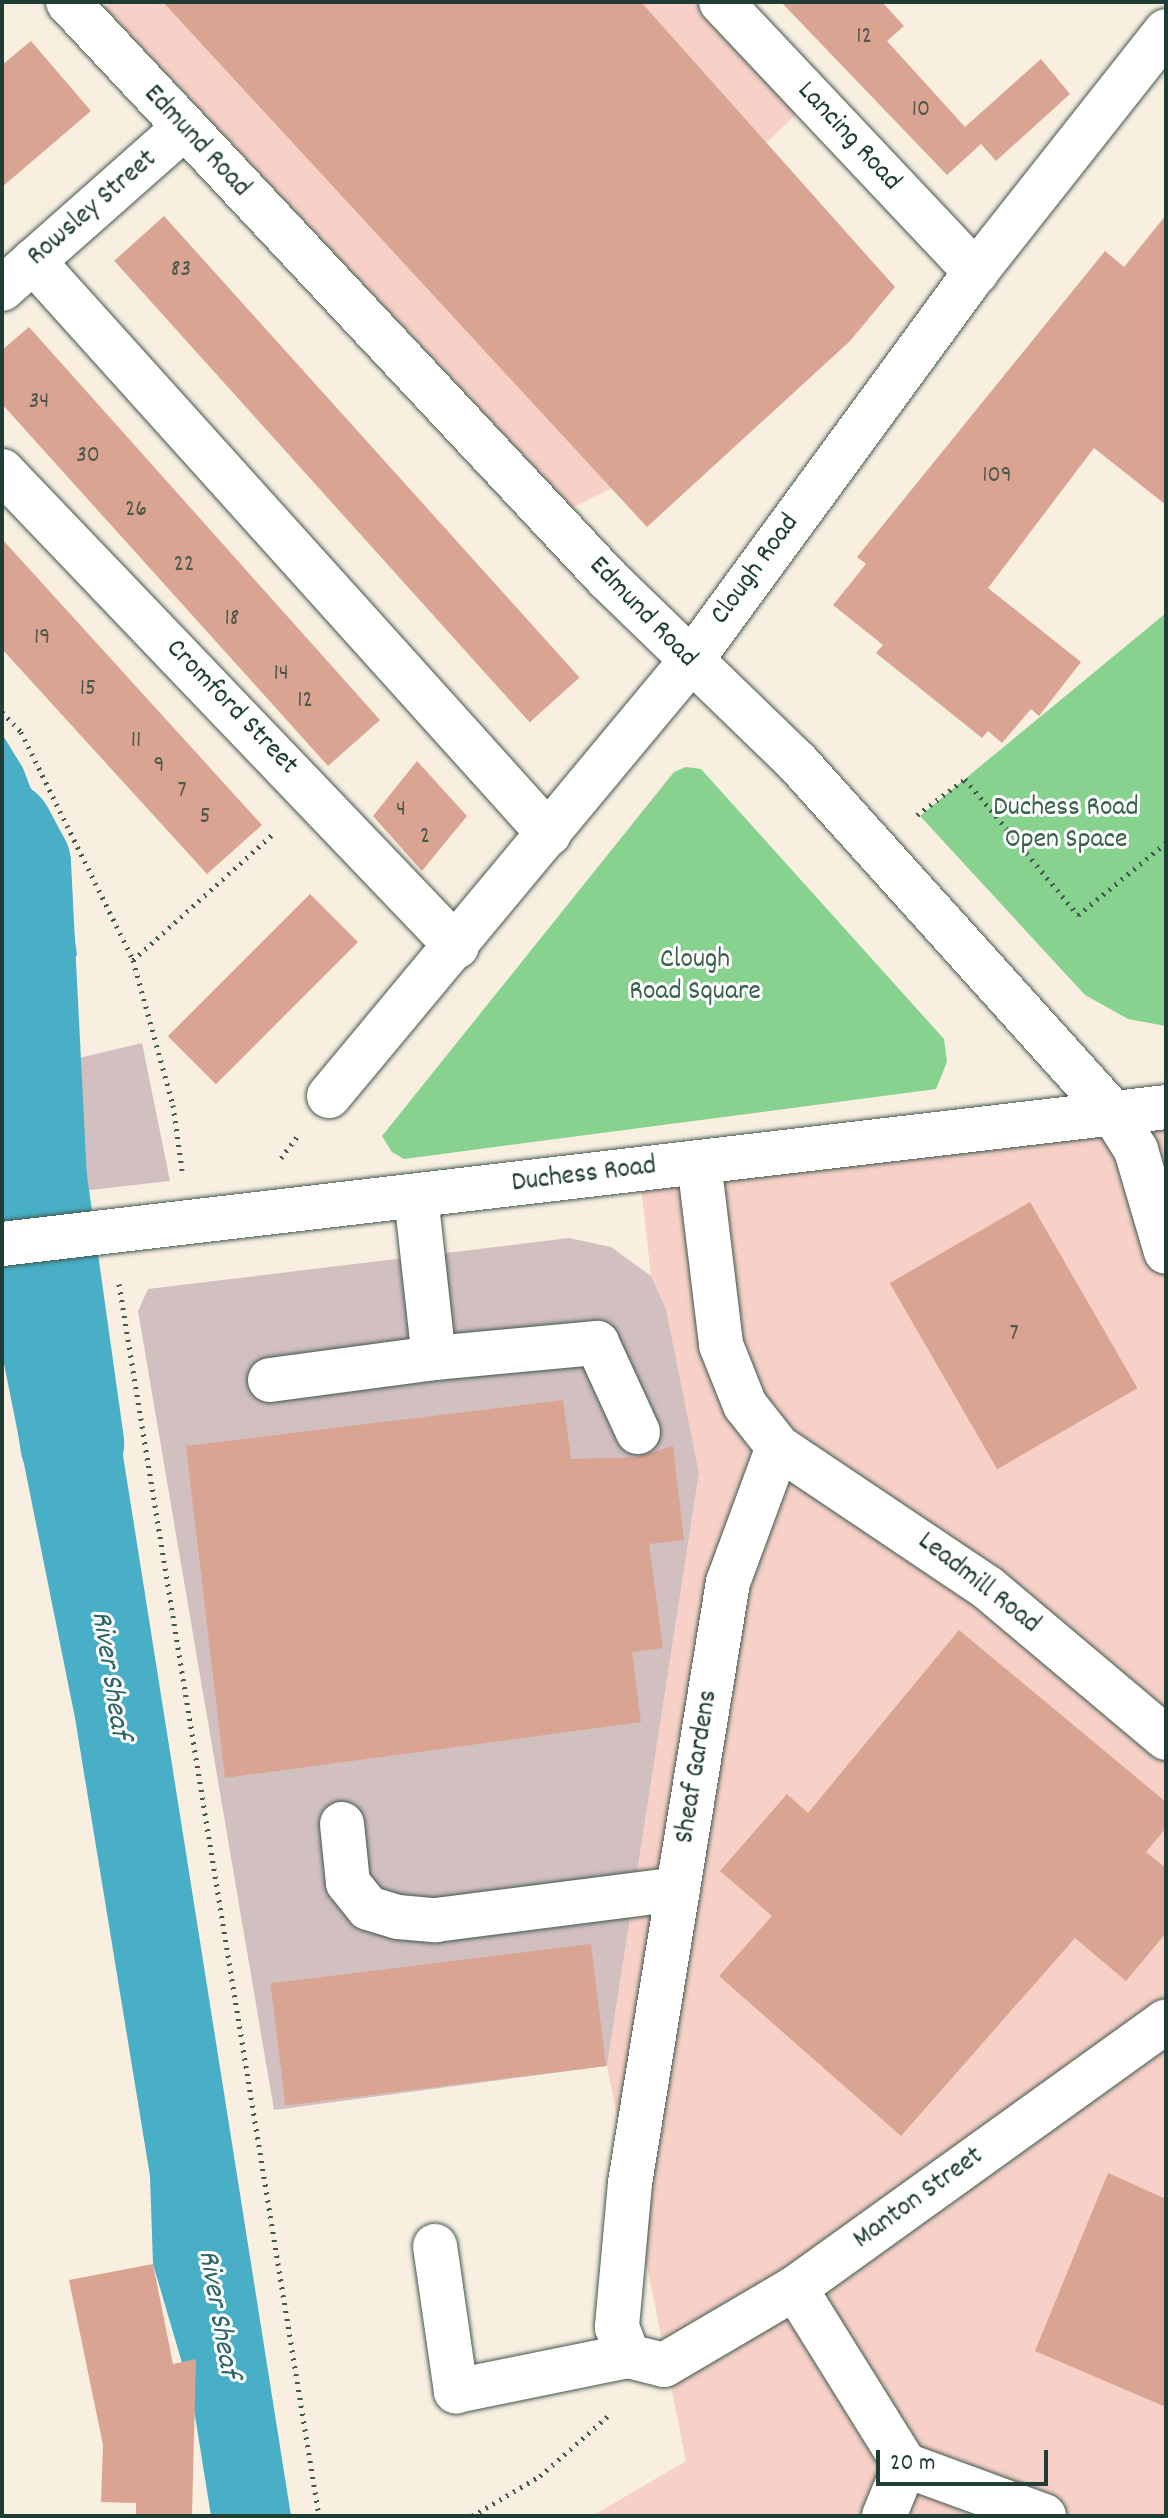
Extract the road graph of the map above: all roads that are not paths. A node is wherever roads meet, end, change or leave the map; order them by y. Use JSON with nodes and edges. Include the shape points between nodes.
{"nodes":[{"id":1,"x":68,"y":2,"type":"edge"},
{"id":2,"x":721,"y":2,"type":"edge"},
{"id":3,"x":1166,"y":31,"type":"edge"},
{"id":4,"x":183,"y":129,"type":"junction"},
{"id":5,"x":976,"y":273,"type":"junction"},
{"id":6,"x":17,"y":275,"type":"edge"},
{"id":7,"x":2,"y":471,"type":"edge"},
{"id":8,"x":690,"y":662,"type":"junction"},
{"id":9,"x":549,"y":834,"type":"junction"},
{"id":10,"x":457,"y":947,"type":"junction"},
{"id":11,"x":329,"y":1096,"type":"dead end"},
{"id":12,"x":1166,"y":1107,"type":"edge"},
{"id":13,"x":1113,"y":1113,"type":"junction"},
{"id":14,"x":699,"y":1162,"type":"junction"},
{"id":15,"x":416,"y":1196,"type":"junction"},
{"id":16,"x":2,"y":1244,"type":"edge"},
{"id":17,"x":1166,"y":1252,"type":"edge"},
{"id":18,"x":434,"y":1358,"type":"junction"},
{"id":19,"x":270,"y":1380,"type":"dead end"},
{"id":20,"x":638,"y":1432,"type":"dead end"},
{"id":21,"x":778,"y":1447,"type":"junction"},
{"id":22,"x":1166,"y":1738,"type":"edge"},
{"id":23,"x":342,"y":1824,"type":"dead end"},
{"id":24,"x":678,"y":1889,"type":"junction"},
{"id":25,"x":1166,"y":2021,"type":"edge"},
{"id":26,"x":435,"y":2246,"type":"dead end"},
{"id":27,"x":795,"y":2288,"type":"junction"},
{"id":28,"x":646,"y":2360,"type":"junction"},
{"id":29,"x":905,"y":2465,"type":"junction"},
{"id":30,"x":884,"y":2516,"type":"edge"},
{"id":31,"x":1044,"y":2516,"type":"edge"}],
"edges":[{"from":1,"to":4,"type":"street","name":"Edmund Road"},
{"from":2,"to":5,"type":"street","name":"Lancing Road"},
{"from":3,"to":5,"type":"street","name":"Clough Road"},
{"from":4,"to":6,"type":"street","name":"Rowsley Street"},
{"from":4,"to":8,"type":"street","name":"Edmund Road"},
{"from":5,"to":8,"type":"street","name":"Clough Road"},
{"from":6,"to":9,"type":"street"},
{"from":7,"to":10,"type":"street","name":"Cromford Street"},
{"from":8,"to":9,"type":"street","name":"Clough Road"},
{"from":8,"to":13,"type":"street","name":"Edmund Road","via":[[797,762]]},
{"from":9,"to":10,"type":"street","name":"Clough Road"},
{"from":10,"to":11,"type":"street","name":"Clough Road"},
{"from":12,"to":13,"type":"street","name":"Duchess Road"},
{"from":13,"to":14,"type":"street","name":"Duchess Road"},
{"from":13,"to":17,"type":"street","name":"Edmund Road","via":[[1136,1150]]},
{"from":14,"to":15,"type":"street","name":"Duchess Road"},
{"from":14,"to":21,"type":"street","via":[[721,1345],[745,1405]]},
{"from":15,"to":16,"type":"street","name":"Duchess Road"},
{"from":15,"to":18,"type":"street"},
{"from":18,"to":19,"type":"street"},
{"from":18,"to":20,"type":"street","via":[[597,1343]]},
{"from":21,"to":22,"type":"street","name":"Leadmill Road","via":[[988,1588]]},
{"from":21,"to":24,"type":"street","name":"Sheaf Gardens","via":[[728,1582]]},
{"from":23,"to":24,"type":"street","via":[[348,1883],[368,1908],[398,1917],[436,1920]]},
{"from":24,"to":28,"type":"street","name":"Sheaf Gardens","via":[[630,2183],[617,2327]]},
{"from":25,"to":27,"type":"street","name":"Manton Street"},
{"from":26,"to":28,"type":"street","name":"Manton Street","via":[[456,2391]]},
{"from":27,"to":28,"type":"street","name":"Manton Street"},
{"from":27,"to":29,"type":"street"},
{"from":29,"to":30,"type":"street"},
{"from":29,"to":31,"type":"street"}]}
